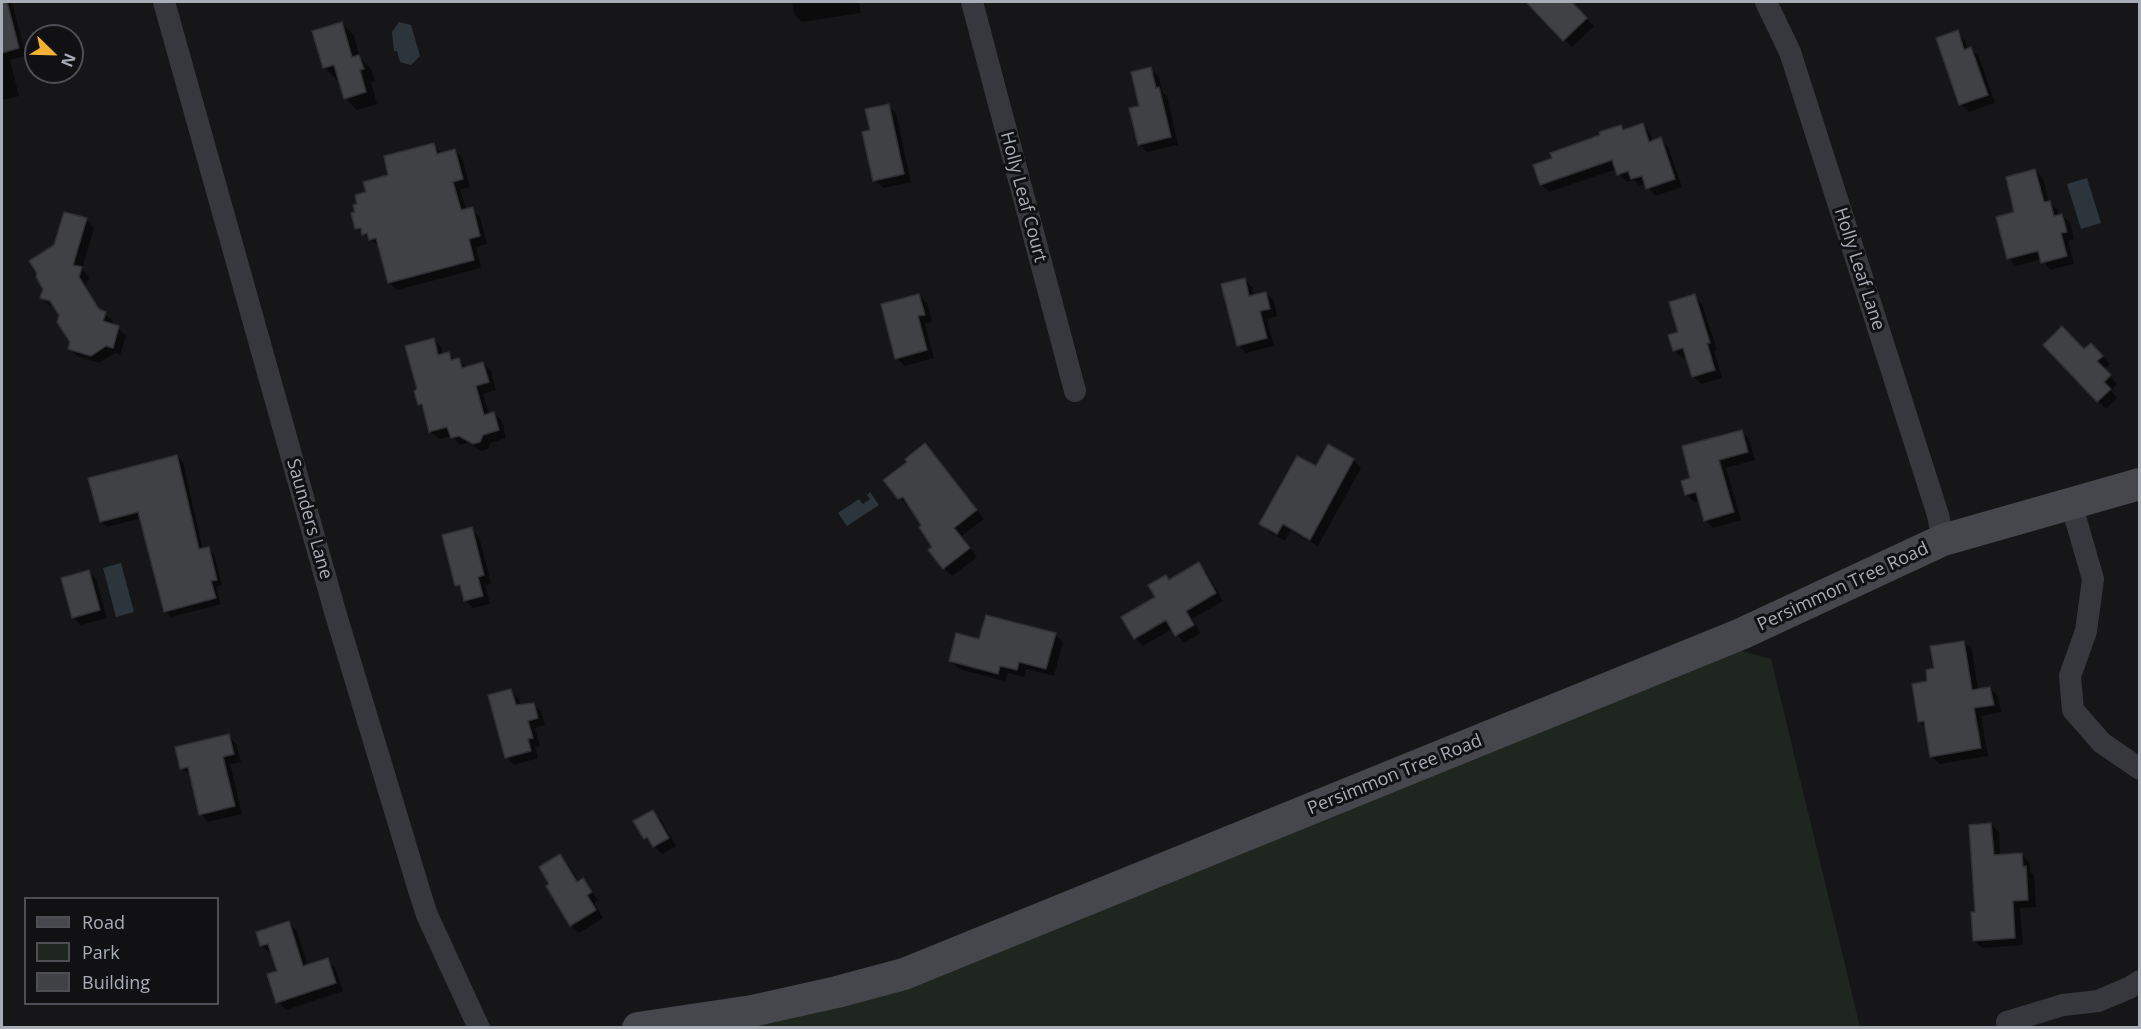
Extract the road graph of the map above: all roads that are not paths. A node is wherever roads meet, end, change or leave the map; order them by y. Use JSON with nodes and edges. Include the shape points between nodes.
{"nodes":[{"id":1,"x":164,"y":2,"type":"edge"},
{"id":2,"x":972,"y":2,"type":"edge"},
{"id":3,"x":1766,"y":2,"type":"edge"},
{"id":4,"x":1075,"y":392,"type":"dead end"},
{"id":5,"x":2139,"y":484,"type":"edge"},
{"id":6,"x":2071,"y":503,"type":"junction"},
{"id":7,"x":1943,"y":540,"type":"junction"},
{"id":8,"x":2139,"y":769,"type":"edge"},
{"id":9,"x":2139,"y":981,"type":"edge"},
{"id":10,"x":2007,"y":1022,"type":"dead end"},
{"id":11,"x":479,"y":1028,"type":"edge"},
{"id":12,"x":638,"y":1028,"type":"edge"}],
"edges":[{"from":1,"to":11,"type":"street","name":"Saunders Lane","via":[[336,615],[419,890]]},
{"from":2,"to":4,"type":"street","name":"Holly Leaf Court"},
{"from":3,"to":7,"type":"street","name":"Holly Leaf Lane","via":[[1790,52]]},
{"from":5,"to":6,"type":"main road","name":"Persimmon Tree Road"},
{"from":6,"to":7,"type":"main road","name":"Persimmon Tree Road"},
{"from":6,"to":8,"type":"street","via":[[2093,579],[2086,631],[2070,676],[2073,710],[2102,743]]},
{"from":7,"to":12,"type":"main road","name":"Persimmon Tree Road","via":[[1741,634],[904,974],[752,1011]]},
{"from":9,"to":10,"type":"street","via":[[2098,1001],[2063,1005]]}]}
